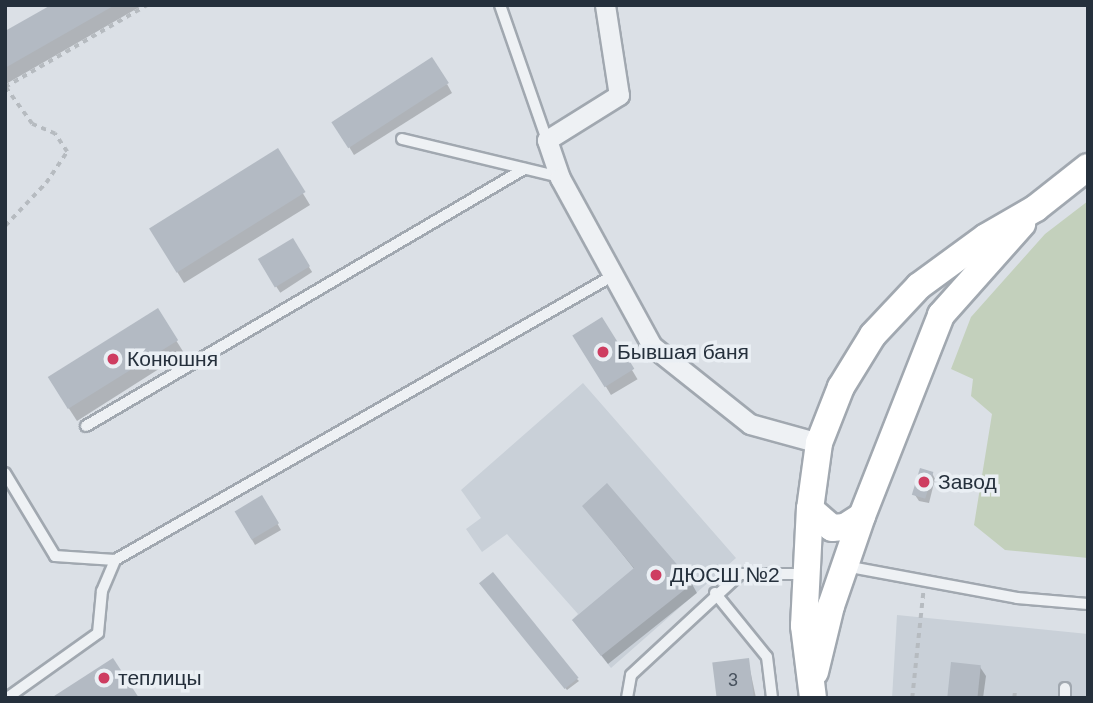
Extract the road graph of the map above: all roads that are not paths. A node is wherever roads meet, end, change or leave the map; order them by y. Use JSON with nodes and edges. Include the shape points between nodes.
{"nodes":[{"id":1,"x":500,"y":5,"type":"edge"},
{"id":2,"x":605,"y":5,"type":"edge"},
{"id":3,"x":402,"y":139,"type":"dead end"},
{"id":4,"x":547,"y":140,"type":"junction"},
{"id":5,"x":1088,"y":167,"type":"edge"},
{"id":6,"x":524,"y":169,"type":"junction"},
{"id":7,"x":561,"y":178,"type":"junction"},
{"id":8,"x":1036,"y":208,"type":"junction"},
{"id":9,"x":612,"y":276,"type":"junction"},
{"id":10,"x":86,"y":426,"type":"dead end"},
{"id":11,"x":819,"y":443,"type":"junction"},
{"id":12,"x":7,"y":478,"type":"edge"},
{"id":13,"x":810,"y":509,"type":"junction"},
{"id":14,"x":862,"y":516,"type":"junction"},
{"id":15,"x":115,"y":559,"type":"junction"},
{"id":16,"x":844,"y":566,"type":"junction"},
{"id":17,"x":805,"y":574,"type":"junction"},
{"id":18,"x":715,"y":593,"type":"junction"},
{"id":19,"x":1088,"y":604,"type":"edge"},
{"id":20,"x":812,"y":692,"type":"edge"},
{"id":21,"x":7,"y":698,"type":"edge"},
{"id":22,"x":627,"y":698,"type":"edge"},
{"id":23,"x":772,"y":698,"type":"edge"}],
"edges":[{"from":1,"to":4,"type":"lane"},
{"from":2,"to":4,"type":"street","via":[[619,95]]},
{"from":3,"to":6,"type":"lane"},
{"from":4,"to":7,"type":"street"},
{"from":5,"to":8,"type":"main road"},
{"from":6,"to":7,"type":"lane"},
{"from":6,"to":10,"type":"lane"},
{"from":7,"to":9,"type":"street"},
{"from":8,"to":11,"type":"main road","via":[[986,237],[919,286],[873,335],[841,387]]},
{"from":8,"to":14,"type":"main road","via":[[941,316]]},
{"from":9,"to":11,"type":"street","via":[[652,346],[750,424]]},
{"from":9,"to":15,"type":"lane"},
{"from":11,"to":13,"type":"main road"},
{"from":12,"to":15,"type":"lane","via":[[55,556]]},
{"from":13,"to":14,"type":"main road","via":[[832,528],[845,527]]},
{"from":13,"to":17,"type":"main road"},
{"from":14,"to":16,"type":"main road"},
{"from":15,"to":21,"type":"lane","via":[[102,591],[98,633]]},
{"from":16,"to":19,"type":"lane","via":[[1017,598]]},
{"from":16,"to":20,"type":"main road"},
{"from":17,"to":18,"type":"lane","via":[[740,574]]},
{"from":17,"to":20,"type":"main road","via":[[804,626]]},
{"from":18,"to":22,"type":"lane","via":[[631,675]]},
{"from":18,"to":23,"type":"lane","via":[[767,657]]}]}
